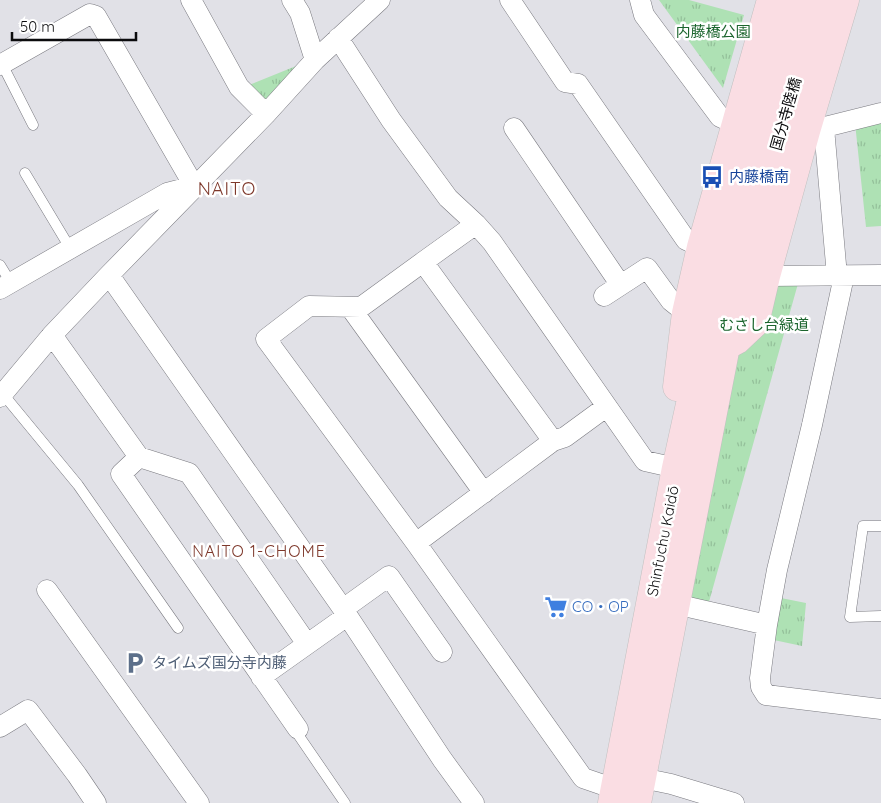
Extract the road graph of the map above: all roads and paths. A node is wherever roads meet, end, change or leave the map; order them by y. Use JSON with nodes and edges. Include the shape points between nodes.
{"nodes":[{"id":1,"x":191,"y":0,"type":"edge"},
{"id":2,"x":292,"y":0,"type":"edge"},
{"id":3,"x":380,"y":0,"type":"edge"},
{"id":4,"x":510,"y":0,"type":"edge"},
{"id":5,"x":640,"y":0,"type":"edge"},
{"id":6,"x":771,"y":0,"type":"edge"},
{"id":7,"x":795,"y":0,"type":"edge"},
{"id":8,"x":819,"y":0,"type":"edge"},
{"id":9,"x":845,"y":0,"type":"edge"},
{"id":10,"x":338,"y":38,"type":"junction"},
{"id":11,"x":315,"y":60,"type":"junction"},
{"id":12,"x":1,"y":65,"type":"edge"},
{"id":13,"x":881,"y":113,"type":"edge"},
{"id":14,"x":266,"y":114,"type":"junction"},
{"id":15,"x":735,"y":124,"type":"junction"},
{"id":16,"x":33,"y":125,"type":"dead end"},
{"id":17,"x":514,"y":128,"type":"dead end"},
{"id":18,"x":815,"y":130,"type":"junction"},
{"id":19,"x":24,"y":173,"type":"dead end"},
{"id":20,"x":194,"y":186,"type":"junction"},
{"id":21,"x":476,"y":224,"type":"junction"},
{"id":22,"x":701,"y":247,"type":"junction"},
{"id":23,"x":70,"y":248,"type":"junction"},
{"id":24,"x":423,"y":262,"type":"junction"},
{"id":25,"x":0,"y":265,"type":"edge"},
{"id":26,"x":109,"y":275,"type":"junction"},
{"id":27,"x":881,"y":275,"type":"edge"},
{"id":28,"x":766,"y":276,"type":"junction"},
{"id":29,"x":840,"y":276,"type":"junction"},
{"id":30,"x":728,"y":284,"type":"junction"},
{"id":31,"x":5,"y":286,"type":"edge"},
{"id":32,"x":350,"y":307,"type":"junction"},
{"id":33,"x":686,"y":313,"type":"junction"},
{"id":34,"x":52,"y":335,"type":"junction"},
{"id":35,"x":726,"y":346,"type":"junction"},
{"id":36,"x":1,"y":395,"type":"edge"},
{"id":37,"x":606,"y":407,"type":"junction"},
{"id":38,"x":553,"y":442,"type":"junction"},
{"id":39,"x":140,"y":457,"type":"junction"},
{"id":40,"x":676,"y":468,"type":"junction"},
{"id":41,"x":484,"y":493,"type":"junction"},
{"id":42,"x":881,"y":526,"type":"edge"},
{"id":43,"x":416,"y":543,"type":"junction"},
{"id":44,"x":47,"y":590,"type":"dead end"},
{"id":45,"x":675,"y":604,"type":"junction"},
{"id":46,"x":345,"y":613,"type":"junction"},
{"id":47,"x":881,"y":616,"type":"edge"},
{"id":48,"x":767,"y":625,"type":"junction"},
{"id":49,"x":178,"y":628,"type":"dead end"},
{"id":50,"x":307,"y":644,"type":"junction"},
{"id":51,"x":442,"y":652,"type":"dead end"},
{"id":52,"x":262,"y":677,"type":"junction"},
{"id":53,"x":881,"y":709,"type":"edge"},
{"id":54,"x":0,"y":727,"type":"edge"},
{"id":55,"x":298,"y":729,"type":"joint"},
{"id":56,"x":626,"y":793,"type":"edge"},
{"id":57,"x":96,"y":803,"type":"edge"},
{"id":58,"x":199,"y":803,"type":"edge"},
{"id":59,"x":345,"y":803,"type":"edge"},
{"id":60,"x":474,"y":803,"type":"edge"},
{"id":61,"x":734,"y":803,"type":"edge"}],
"edges":[{"from":1,"to":14,"type":"street","via":[[239,87]]},
{"from":2,"to":11,"type":"street","via":[[300,13]]},
{"from":3,"to":10,"type":"street"},
{"from":4,"to":22,"type":"street","via":[[565,82],[578,84],[686,240]]},
{"from":5,"to":15,"type":"street","via":[[644,15],[720,117]]},
{"from":6,"to":15,"type":"main road"},
{"from":7,"to":30,"type":"main road","name":"国分寺陸橋","via":[[758,124]]},
{"from":8,"to":30,"type":"main road","name":"国分寺陸橋","via":[[777,145]]},
{"from":9,"to":18,"type":"main road"},
{"from":10,"to":11,"type":"street"},
{"from":10,"to":21,"type":"street","via":[[391,120],[448,198]]},
{"from":11,"to":14,"type":"street"},
{"from":12,"to":16,"type":"lane"},
{"from":12,"to":20,"type":"street","via":[[90,14],[96,16]]},
{"from":13,"to":18,"type":"street"},
{"from":14,"to":20,"type":"street"},
{"from":15,"to":22,"type":"main road"},
{"from":17,"to":33,"type":"street","via":[[612,290],[647,268],[671,302]]},
{"from":18,"to":28,"type":"main road"},
{"from":18,"to":29,"type":"street"},
{"from":19,"to":23,"type":"lane"},
{"from":20,"to":23,"type":"street","via":[[167,193]]},
{"from":20,"to":26,"type":"street"},
{"from":21,"to":24,"type":"street"},
{"from":21,"to":37,"type":"street","via":[[492,242]]},
{"from":22,"to":33,"type":"main road"},
{"from":23,"to":31,"type":"street"},
{"from":24,"to":32,"type":"street","via":[[361,308]]},
{"from":24,"to":38,"type":"street"},
{"from":25,"to":31,"type":"lane"},
{"from":26,"to":34,"type":"street"},
{"from":26,"to":46,"type":"street"},
{"from":27,"to":29,"type":"street"},
{"from":28,"to":29,"type":"street"},
{"from":28,"to":35,"type":"main road","via":[[755,323]]},
{"from":29,"to":48,"type":"street","via":[[812,425]]},
{"from":30,"to":35,"type":"main road","name":"Shinfuchu Kaidō"},
{"from":30,"to":40,"type":"main road","name":"Shinfuchu Kaidō"},
{"from":32,"to":41,"type":"street"},
{"from":32,"to":43,"type":"street","via":[[309,306],[266,339]]},
{"from":33,"to":40,"type":"main road","via":[[674,417]]},
{"from":34,"to":36,"type":"street"},
{"from":34,"to":39,"type":"street"},
{"from":35,"to":45,"type":"main road","name":"Shinfuchu Kaidō"},
{"from":36,"to":49,"type":"lane","via":[[78,485]]},
{"from":37,"to":38,"type":"street"},
{"from":37,"to":40,"type":"street","via":[[645,461]]},
{"from":38,"to":41,"type":"street"},
{"from":39,"to":50,"type":"street","via":[[189,473]]},
{"from":39,"to":52,"type":"street","via":[[121,474]]},
{"from":40,"to":56,"type":"main road","name":"Shinfuchu Kaidō"},
{"from":41,"to":43,"type":"street"},
{"from":42,"to":47,"type":"lane","via":[[863,526],[850,617]]},
{"from":43,"to":56,"type":"street","via":[[583,778]]},
{"from":44,"to":58,"type":"street"},
{"from":45,"to":48,"type":"street"},
{"from":45,"to":56,"type":"main road","name":"Shinfuchu Kaidō"},
{"from":46,"to":50,"type":"street"},
{"from":46,"to":51,"type":"street","via":[[389,576]]},
{"from":46,"to":60,"type":"street"},
{"from":48,"to":53,"type":"street","via":[[760,678],[766,695]]},
{"from":50,"to":52,"type":"street"},
{"from":52,"to":55,"type":"street"},
{"from":54,"to":57,"type":"street","via":[[28,710]]},
{"from":55,"to":59,"type":"lane","via":[[299,736]]},
{"from":56,"to":61,"type":"street","via":[[672,784]]}]}
